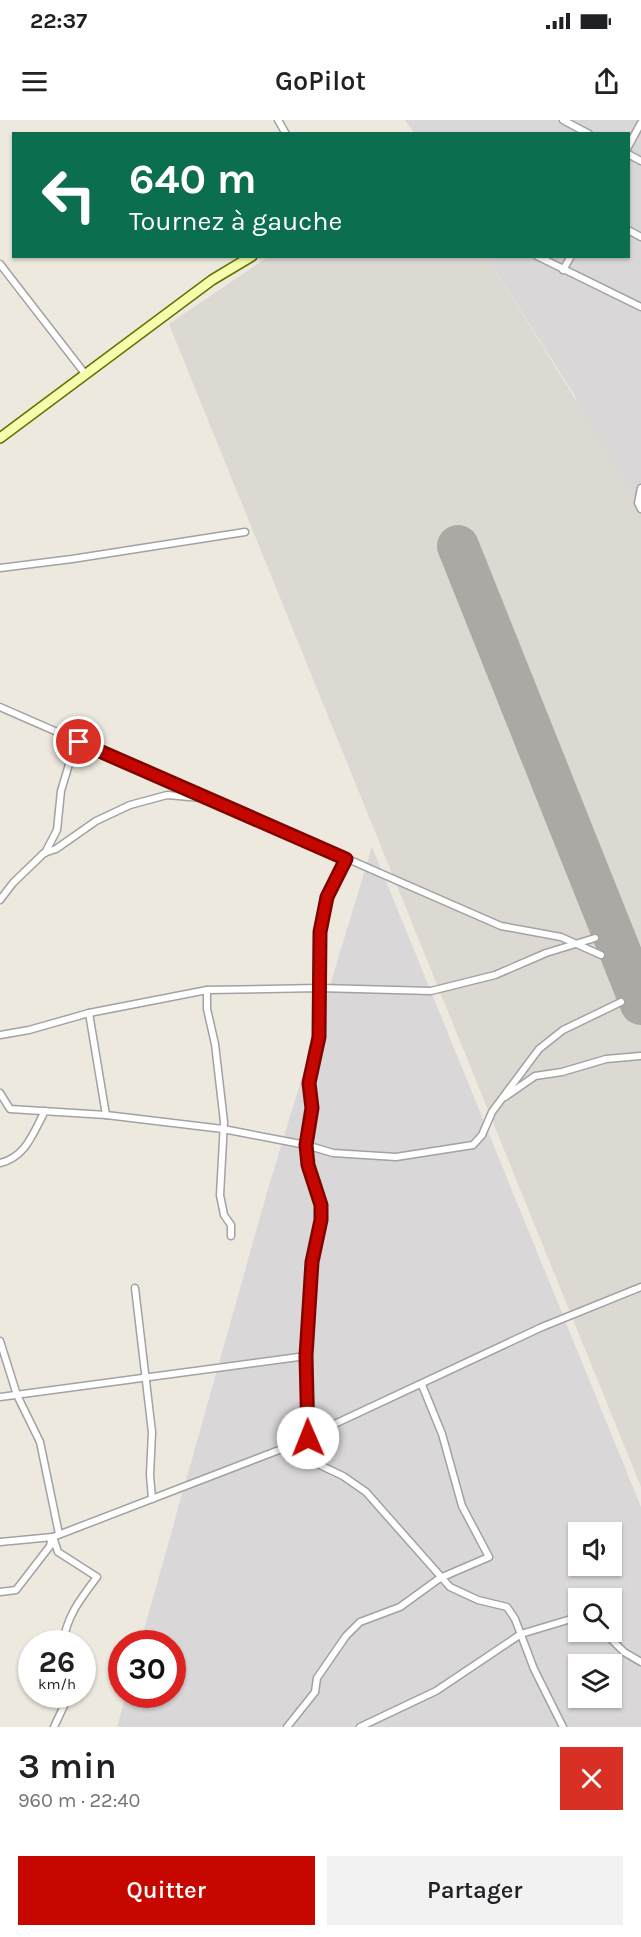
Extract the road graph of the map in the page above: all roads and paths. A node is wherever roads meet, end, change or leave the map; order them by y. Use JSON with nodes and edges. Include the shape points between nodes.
{"nodes":[{"id":1,"x":563,"y":120,"type":"edge"},
{"id":2,"x":641,"y":123,"type":"edge"},
{"id":3,"x":585,"y":132,"type":"edge"},
{"id":4,"x":630,"y":143,"type":"edge"},
{"id":5,"x":249,"y":258,"type":"edge"},
{"id":6,"x":541,"y":258,"type":"edge"},
{"id":7,"x":570,"y":258,"type":"edge"},
{"id":8,"x":0,"y":264,"type":"edge"},
{"id":9,"x":563,"y":270,"type":"junction"},
{"id":10,"x":641,"y":307,"type":"edge"},
{"id":11,"x":86,"y":375,"type":"junction"},
{"id":12,"x":0,"y":438,"type":"edge"},
{"id":13,"x":641,"y":488,"type":"edge"},
{"id":14,"x":641,"y":509,"type":"edge"},
{"id":15,"x":245,"y":532,"type":"dead end"},
{"id":16,"x":0,"y":568,"type":"edge"},
{"id":17,"x":0,"y":707,"type":"edge"},
{"id":18,"x":76,"y":741,"type":"junction"},
{"id":19,"x":207,"y":798,"type":"junction"},
{"id":20,"x":44,"y":853,"type":"junction"},
{"id":21,"x":346,"y":859,"type":"junction"},
{"id":22,"x":0,"y":900,"type":"edge"},
{"id":23,"x":595,"y":938,"type":"dead end"},
{"id":24,"x":579,"y":944,"type":"junction"},
{"id":25,"x":601,"y":955,"type":"dead end"},
{"id":26,"x":320,"y":988,"type":"junction"},
{"id":27,"x":207,"y":990,"type":"junction"},
{"id":28,"x":621,"y":1002,"type":"dead end"},
{"id":29,"x":89,"y":1013,"type":"junction"},
{"id":30,"x":0,"y":1035,"type":"edge"},
{"id":31,"x":640,"y":1056,"type":"edge"},
{"id":32,"x":0,"y":1093,"type":"edge"},
{"id":33,"x":502,"y":1098,"type":"junction"},
{"id":34,"x":45,"y":1111,"type":"junction"},
{"id":35,"x":106,"y":1115,"type":"junction"},
{"id":36,"x":223,"y":1129,"type":"junction"},
{"id":37,"x":306,"y":1145,"type":"junction"},
{"id":38,"x":0,"y":1163,"type":"edge"},
{"id":39,"x":231,"y":1236,"type":"dead end"},
{"id":40,"x":641,"y":1287,"type":"edge"},
{"id":41,"x":135,"y":1288,"type":"dead end"},
{"id":42,"x":0,"y":1341,"type":"edge"},
{"id":43,"x":306,"y":1356,"type":"junction"},
{"id":44,"x":144,"y":1377,"type":"junction"},
{"id":45,"x":422,"y":1385,"type":"junction"},
{"id":46,"x":17,"y":1395,"type":"junction"},
{"id":47,"x":0,"y":1397,"type":"edge"},
{"id":48,"x":308,"y":1438,"type":"junction"},
{"id":49,"x":290,"y":1445,"type":"junction"},
{"id":50,"x":152,"y":1499,"type":"junction"},
{"id":51,"x":56,"y":1535,"type":"junction"},
{"id":52,"x":0,"y":1542,"type":"edge"},
{"id":53,"x":440,"y":1578,"type":"junction"},
{"id":54,"x":0,"y":1592,"type":"edge"},
{"id":55,"x":568,"y":1620,"type":"edge"},
{"id":56,"x":64,"y":1630,"type":"edge"},
{"id":57,"x":521,"y":1634,"type":"junction"},
{"id":58,"x":614,"y":1642,"type":"edge"},
{"id":59,"x":641,"y":1662,"type":"edge"},
{"id":60,"x":63,"y":1708,"type":"edge"},
{"id":61,"x":54,"y":1727,"type":"edge"},
{"id":62,"x":287,"y":1727,"type":"edge"},
{"id":63,"x":360,"y":1727,"type":"edge"},
{"id":64,"x":563,"y":1727,"type":"edge"}],
"edges":[{"from":1,"to":3,"type":"street"},
{"from":2,"to":4,"type":"street"},
{"from":5,"to":11,"type":"street","via":[[212,280]]},
{"from":6,"to":9,"type":"street"},
{"from":7,"to":9,"type":"street"},
{"from":8,"to":11,"type":"street"},
{"from":9,"to":10,"type":"street"},
{"from":11,"to":12,"type":"street"},
{"from":13,"to":14,"type":"street"},
{"from":15,"to":16,"type":"street"},
{"from":17,"to":18,"type":"street"},
{"from":18,"to":19,"type":"street"},
{"from":18,"to":20,"type":"street","via":[[61,791],[57,830]]},
{"from":19,"to":20,"type":"street","via":[[167,795],[130,805]]},
{"from":19,"to":21,"type":"street"},
{"from":20,"to":22,"type":"street"},
{"from":21,"to":24,"type":"street","via":[[501,926]]},
{"from":21,"to":26,"type":"street","via":[[327,897],[320,932]]},
{"from":23,"to":24,"type":"street"},
{"from":24,"to":25,"type":"street"},
{"from":24,"to":26,"type":"street","via":[[495,975],[431,991]]},
{"from":26,"to":27,"type":"street"},
{"from":26,"to":37,"type":"street","via":[[319,1037],[309,1083],[312,1108]]},
{"from":27,"to":29,"type":"street"},
{"from":27,"to":36,"type":"street"},
{"from":28,"to":33,"type":"street","via":[[549,1040]]},
{"from":29,"to":30,"type":"street"},
{"from":29,"to":35,"type":"street"},
{"from":31,"to":33,"type":"street","via":[[606,1059],[535,1076]]},
{"from":32,"to":34,"type":"street","via":[[10,1109]]},
{"from":33,"to":37,"type":"street","via":[[473,1145],[396,1157],[333,1153]]},
{"from":34,"to":35,"type":"street"},
{"from":34,"to":38,"type":"street","via":[[23,1152]]},
{"from":35,"to":36,"type":"street"},
{"from":36,"to":37,"type":"street"},
{"from":36,"to":39,"type":"street","via":[[220,1195]]},
{"from":37,"to":43,"type":"street","via":[[321,1220],[312,1262]]},
{"from":40,"to":45,"type":"street","via":[[542,1327]]},
{"from":41,"to":44,"type":"street"},
{"from":42,"to":46,"type":"street"},
{"from":43,"to":44,"type":"street"},
{"from":43,"to":48,"type":"street"},
{"from":44,"to":46,"type":"street"},
{"from":44,"to":50,"type":"street","via":[[152,1432]]},
{"from":45,"to":48,"type":"street"},
{"from":45,"to":53,"type":"street","via":[[462,1506],[489,1557]]},
{"from":46,"to":47,"type":"street"},
{"from":46,"to":51,"type":"street","via":[[40,1442]]},
{"from":48,"to":49,"type":"street"},
{"from":49,"to":50,"type":"street"},
{"from":49,"to":53,"type":"street","via":[[305,1458],[344,1476],[366,1492]]},
{"from":50,"to":51,"type":"street"},
{"from":51,"to":52,"type":"street"},
{"from":51,"to":54,"type":"street","via":[[16,1590]]},
{"from":51,"to":56,"type":"street","via":[[58,1552],[97,1577]]},
{"from":53,"to":57,"type":"street","via":[[462,1594],[507,1607]]},
{"from":53,"to":62,"type":"street","via":[[400,1607],[360,1622],[346,1636],[317,1678],[315,1692]]},
{"from":55,"to":57,"type":"street"},
{"from":57,"to":63,"type":"street","via":[[436,1691]]},
{"from":57,"to":64,"type":"street"},
{"from":58,"to":59,"type":"street"},
{"from":60,"to":61,"type":"street"}]}
